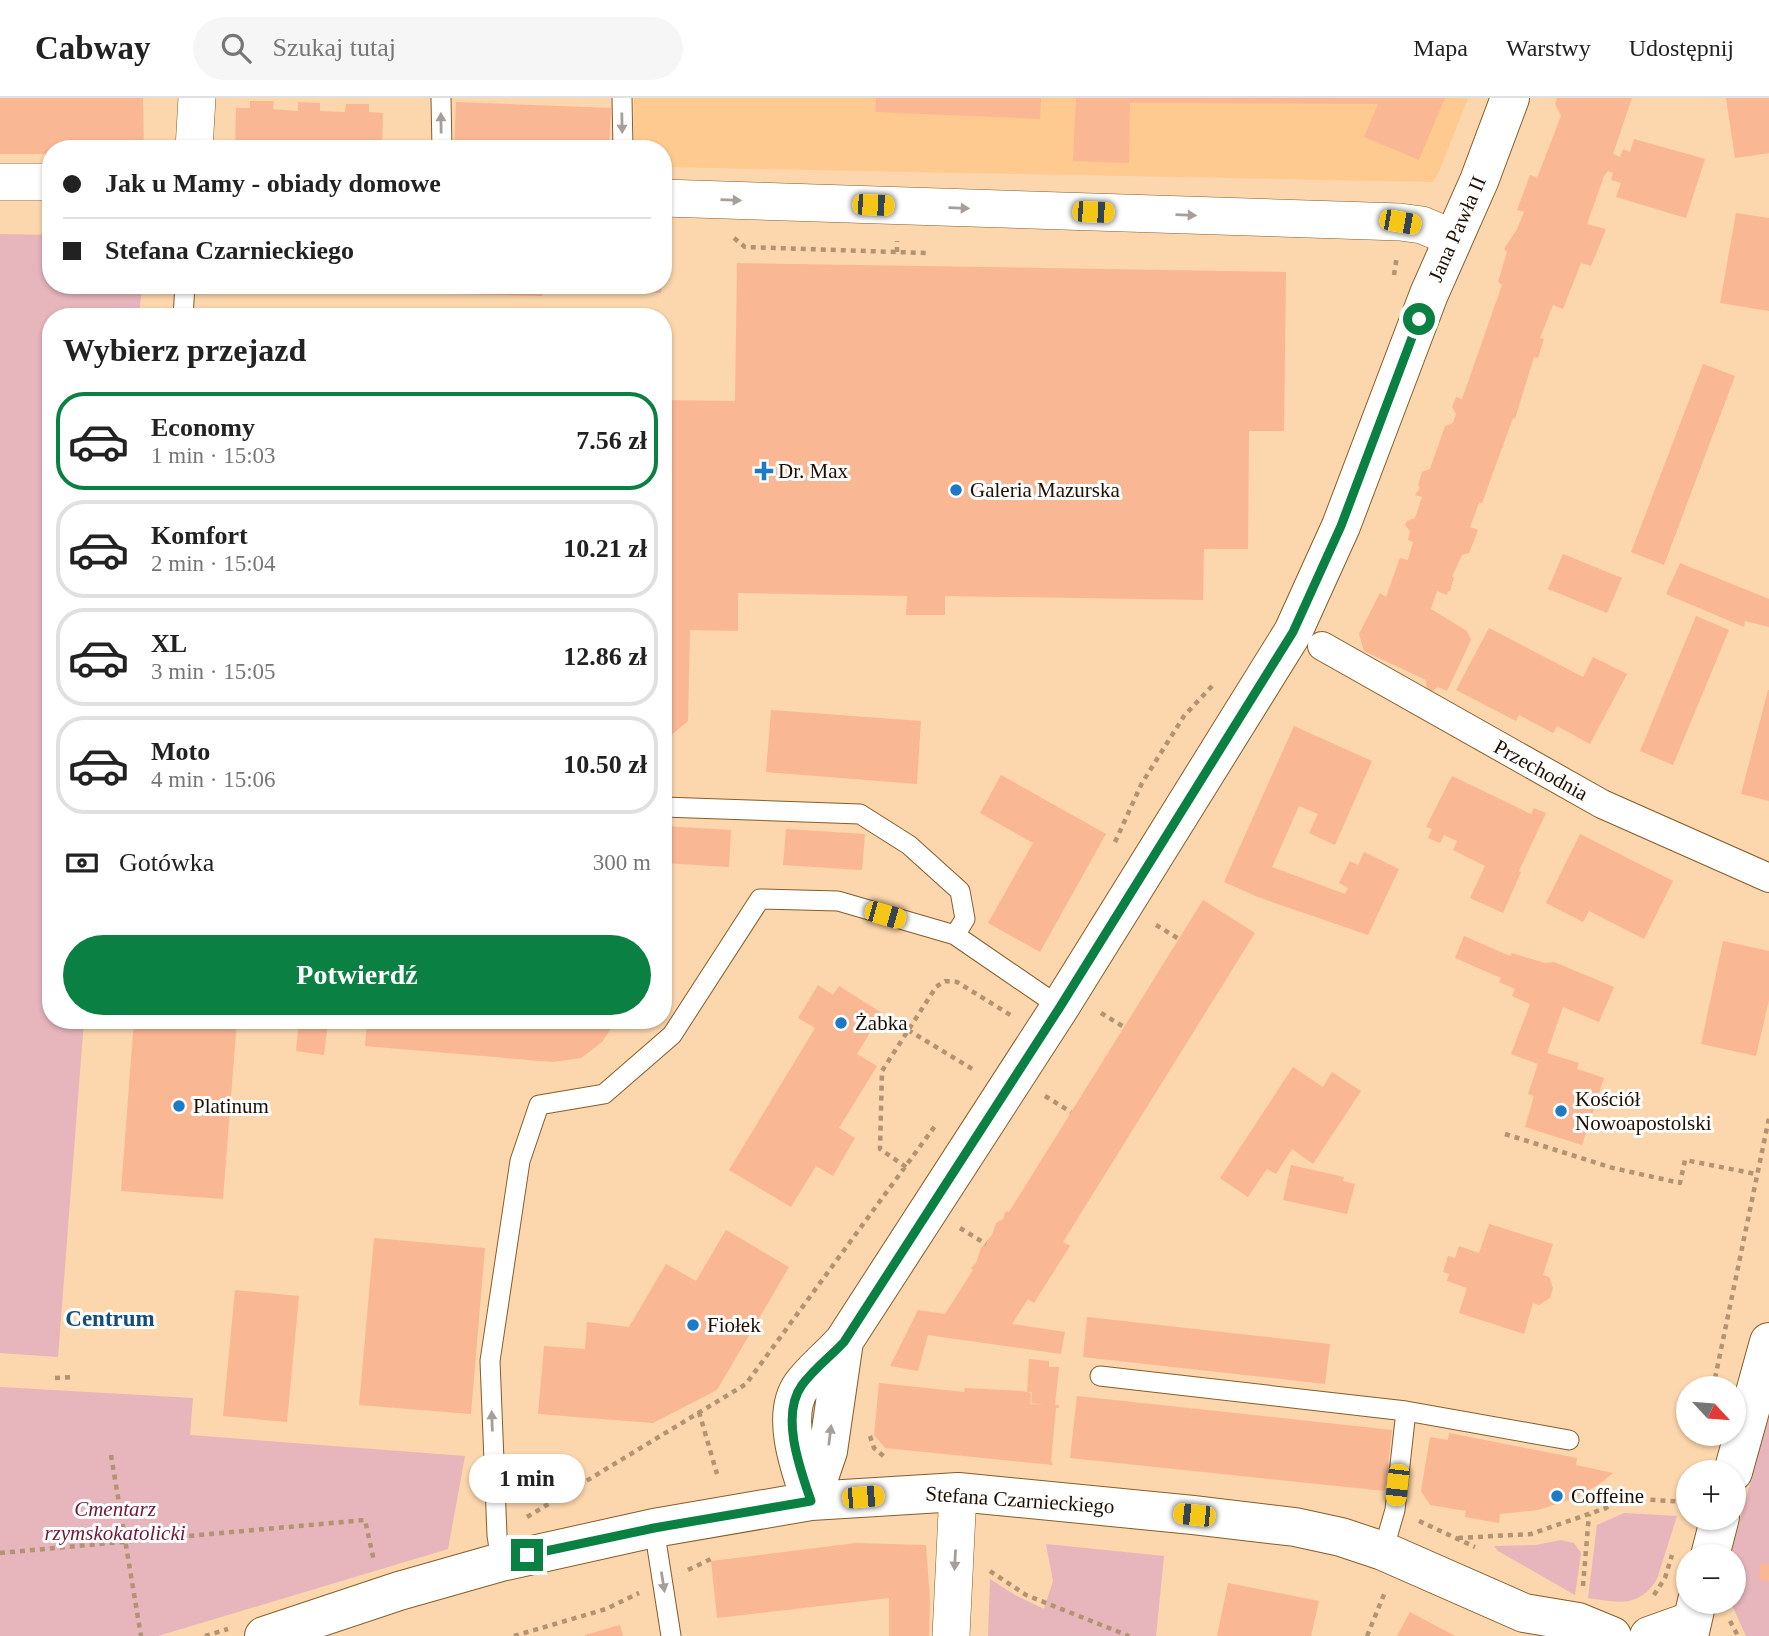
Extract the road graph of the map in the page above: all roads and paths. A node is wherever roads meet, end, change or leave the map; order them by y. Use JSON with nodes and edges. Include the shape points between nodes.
{"nodes":[{"id":1,"x":197,"y":98,"type":"edge"},
{"id":2,"x":441,"y":98,"type":"edge"},
{"id":3,"x":622,"y":98,"type":"edge"},
{"id":4,"x":1510,"y":98,"type":"edge"},
{"id":5,"x":195,"y":140,"type":"edge"},
{"id":6,"x":442,"y":140,"type":"edge"},
{"id":7,"x":623,"y":140,"type":"edge"},
{"id":8,"x":42,"y":182,"type":"edge"},
{"id":9,"x":0,"y":183,"type":"edge"},
{"id":10,"x":672,"y":198,"type":"edge"},
{"id":11,"x":727,"y":233,"type":"dead end"},
{"id":12,"x":1453,"y":238,"type":"junction"},
{"id":13,"x":1395,"y":250,"type":"dead end"},
{"id":14,"x":926,"y":253,"type":"dead end"},
{"id":15,"x":1393,"y":277,"type":"dead end"},
{"id":16,"x":1322,"y":646,"type":"dead end"},
{"id":17,"x":1221,"y":676,"type":"dead end"},
{"id":18,"x":672,"y":807,"type":"edge"},
{"id":19,"x":1111,"y":853,"type":"dead end"},
{"id":20,"x":1769,"y":878,"type":"edge"},
{"id":21,"x":1151,"y":922,"type":"dead end"},
{"id":22,"x":955,"y":935,"type":"junction"},
{"id":23,"x":1179,"y":939,"type":"dead end"},
{"id":24,"x":1063,"y":1002,"type":"junction"},
{"id":25,"x":1013,"y":1017,"type":"junction"},
{"id":26,"x":1124,"y":1027,"type":"dead end"},
{"id":27,"x":1006,"y":1028,"type":"dead end"},
{"id":28,"x":908,"y":1030,"type":"junction"},
{"id":29,"x":982,"y":1060,"type":"dead end"},
{"id":30,"x":1041,"y":1094,"type":"dead end"},
{"id":31,"x":1071,"y":1112,"type":"dead end"},
{"id":32,"x":1769,"y":1118,"type":"edge"},
{"id":33,"x":936,"y":1124,"type":"dead end"},
{"id":34,"x":1506,"y":1134,"type":"dead end"},
{"id":35,"x":905,"y":1167,"type":"junction"},
{"id":36,"x":1756,"y":1174,"type":"junction"},
{"id":37,"x":956,"y":1225,"type":"dead end"},
{"id":38,"x":986,"y":1244,"type":"dead end"},
{"id":39,"x":1769,"y":1342,"type":"edge"},
{"id":40,"x":1100,"y":1376,"type":"dead end"},
{"id":41,"x":1715,"y":1376,"type":"edge"},
{"id":42,"x":73,"y":1377,"type":"dead end"},
{"id":43,"x":55,"y":1378,"type":"dead end"},
{"id":44,"x":746,"y":1384,"type":"dead end"},
{"id":45,"x":1406,"y":1411,"type":"junction"},
{"id":46,"x":699,"y":1412,"type":"dead end"},
{"id":47,"x":870,"y":1435,"type":"dead end"},
{"id":48,"x":1569,"y":1440,"type":"dead end"},
{"id":49,"x":111,"y":1455,"type":"dead end"},
{"id":50,"x":889,"y":1460,"type":"dead end"},
{"id":51,"x":1736,"y":1460,"type":"edge"},
{"id":52,"x":717,"y":1474,"type":"dead end"},
{"id":53,"x":958,"y":1492,"type":"junction"},
{"id":54,"x":811,"y":1501,"type":"junction"},
{"id":55,"x":1676,"y":1505,"type":"edge"},
{"id":56,"x":1395,"y":1510,"type":"junction"},
{"id":57,"x":1589,"y":1514,"type":"junction"},
{"id":58,"x":654,"y":1528,"type":"junction"},
{"id":59,"x":1458,"y":1538,"type":"junction"},
{"id":60,"x":126,"y":1542,"type":"junction"},
{"id":61,"x":1479,"y":1550,"type":"dead end"},
{"id":62,"x":0,"y":1553,"type":"edge"},
{"id":63,"x":1672,"y":1553,"type":"dead end"},
{"id":64,"x":717,"y":1556,"type":"dead end"},
{"id":65,"x":501,"y":1562,"type":"junction"},
{"id":66,"x":981,"y":1564,"type":"dead end"},
{"id":67,"x":1379,"y":1567,"type":"junction"},
{"id":68,"x":376,"y":1570,"type":"dead end"},
{"id":69,"x":663,"y":1581,"type":"junction"},
{"id":70,"x":1582,"y":1594,"type":"dead end"},
{"id":71,"x":1647,"y":1618,"type":"edge"},
{"id":72,"x":1692,"y":1620,"type":"edge"},
{"id":73,"x":1536,"y":1625,"type":"edge"},
{"id":74,"x":141,"y":1636,"type":"edge"},
{"id":75,"x":264,"y":1636,"type":"edge"},
{"id":76,"x":514,"y":1636,"type":"edge"},
{"id":77,"x":671,"y":1636,"type":"edge"},
{"id":78,"x":951,"y":1636,"type":"edge"},
{"id":79,"x":1129,"y":1636,"type":"edge"},
{"id":80,"x":1367,"y":1636,"type":"edge"},
{"id":81,"x":1612,"y":1636,"type":"edge"}],
"edges":[{"from":1,"to":5,"type":"street"},
{"from":6,"to":2,"type":"lane","one_way":true},
{"from":3,"to":7,"type":"lane","one_way":true},
{"from":4,"to":12,"type":"street","name":"Jana Pawła II"},
{"from":8,"to":9,"type":"street"},
{"from":10,"to":12,"type":"street","one_way":true,"via":[[1400,222]]},
{"from":11,"to":14,"type":"path","via":[[745,247]]},
{"from":12,"to":24,"type":"street","name":"Jana Pawła II","via":[[1341,526],[1293,632]]},
{"from":13,"to":15,"type":"path"},
{"from":16,"to":20,"type":"street","name":"Przechodnia","via":[[1602,804]]},
{"from":17,"to":19,"type":"path","via":[[1184,716],[1149,772]]},
{"from":18,"to":22,"type":"lane","via":[[860,814],[909,845],[960,891],[965,919]]},
{"from":21,"to":23,"type":"path"},
{"from":22,"to":24,"type":"lane"},
{"from":65,"to":22,"type":"lane","one_way":true,"via":[[489,1361],[520,1161],[538,1105],[604,1094],[672,1035],[760,899],[838,901]]},
{"from":24,"to":25,"type":"path"},
{"from":24,"to":26,"type":"path"},
{"from":24,"to":54,"type":"street","name":"Jana Pawła II","via":[[844,1342],[828,1451]]},
{"from":25,"to":27,"type":"path"},
{"from":25,"to":28,"type":"path","via":[[957,982],[945,981]]},
{"from":28,"to":29,"type":"path","via":[[975,1071]]},
{"from":28,"to":35,"type":"path","via":[[882,1071],[881,1097],[880,1149]]},
{"from":30,"to":31,"type":"path"},
{"from":32,"to":36,"type":"path"},
{"from":33,"to":35,"type":"path"},
{"from":34,"to":36,"type":"path","via":[[1613,1168],[1680,1183],[1685,1160]]},
{"from":35,"to":44,"type":"path"},
{"from":36,"to":41,"type":"path"},
{"from":37,"to":38,"type":"path"},
{"from":39,"to":51,"type":"street"},
{"from":40,"to":45,"type":"lane"},
{"from":42,"to":43,"type":"path"},
{"from":45,"to":48,"type":"lane"},
{"from":45,"to":56,"type":"lane"},
{"from":46,"to":52,"type":"path"},
{"from":47,"to":50,"type":"path","via":[[874,1448]]},
{"from":49,"to":60,"type":"path"},
{"from":53,"to":54,"type":"street","name":"Stefana Czarnieckiego"},
{"from":53,"to":67,"type":"street","name":"Stefana Czarnieckiego","via":[[1295,1527],[1341,1536]]},
{"from":53,"to":78,"type":"street","one_way":true},
{"from":54,"to":58,"type":"street","name":"Stefana Czarnieckiego"},
{"from":55,"to":57,"type":"path","via":[[1621,1498]]},
{"from":56,"to":59,"type":"path"},
{"from":56,"to":67,"type":"lane"},
{"from":57,"to":59,"type":"path","via":[[1531,1534]]},
{"from":57,"to":70,"type":"path"},
{"from":58,"to":65,"type":"street","name":"Stefana Czarnieckiego"},
{"from":58,"to":69,"type":"lane"},
{"from":59,"to":61,"type":"path"},
{"from":60,"to":62,"type":"path"},
{"from":60,"to":68,"type":"path","via":[[365,1520]]},
{"from":60,"to":74,"type":"path"},
{"from":63,"to":71,"type":"path"},
{"from":64,"to":69,"type":"path"},
{"from":65,"to":75,"type":"street","name":"Stefana Czarnieckiego"},
{"from":66,"to":79,"type":"path","via":[[1026,1595]]},
{"from":67,"to":73,"type":"street","name":"Stefana Czarnieckiego"},
{"from":67,"to":80,"type":"path","via":[[1389,1589]]},
{"from":69,"to":76,"type":"path","via":[[606,1609]]},
{"from":69,"to":77,"type":"lane","one_way":true},
{"from":71,"to":72,"type":"street"},
{"from":73,"to":81,"type":"street","name":"Stefana Czarnieckiego","via":[[1578,1622]]}]}
